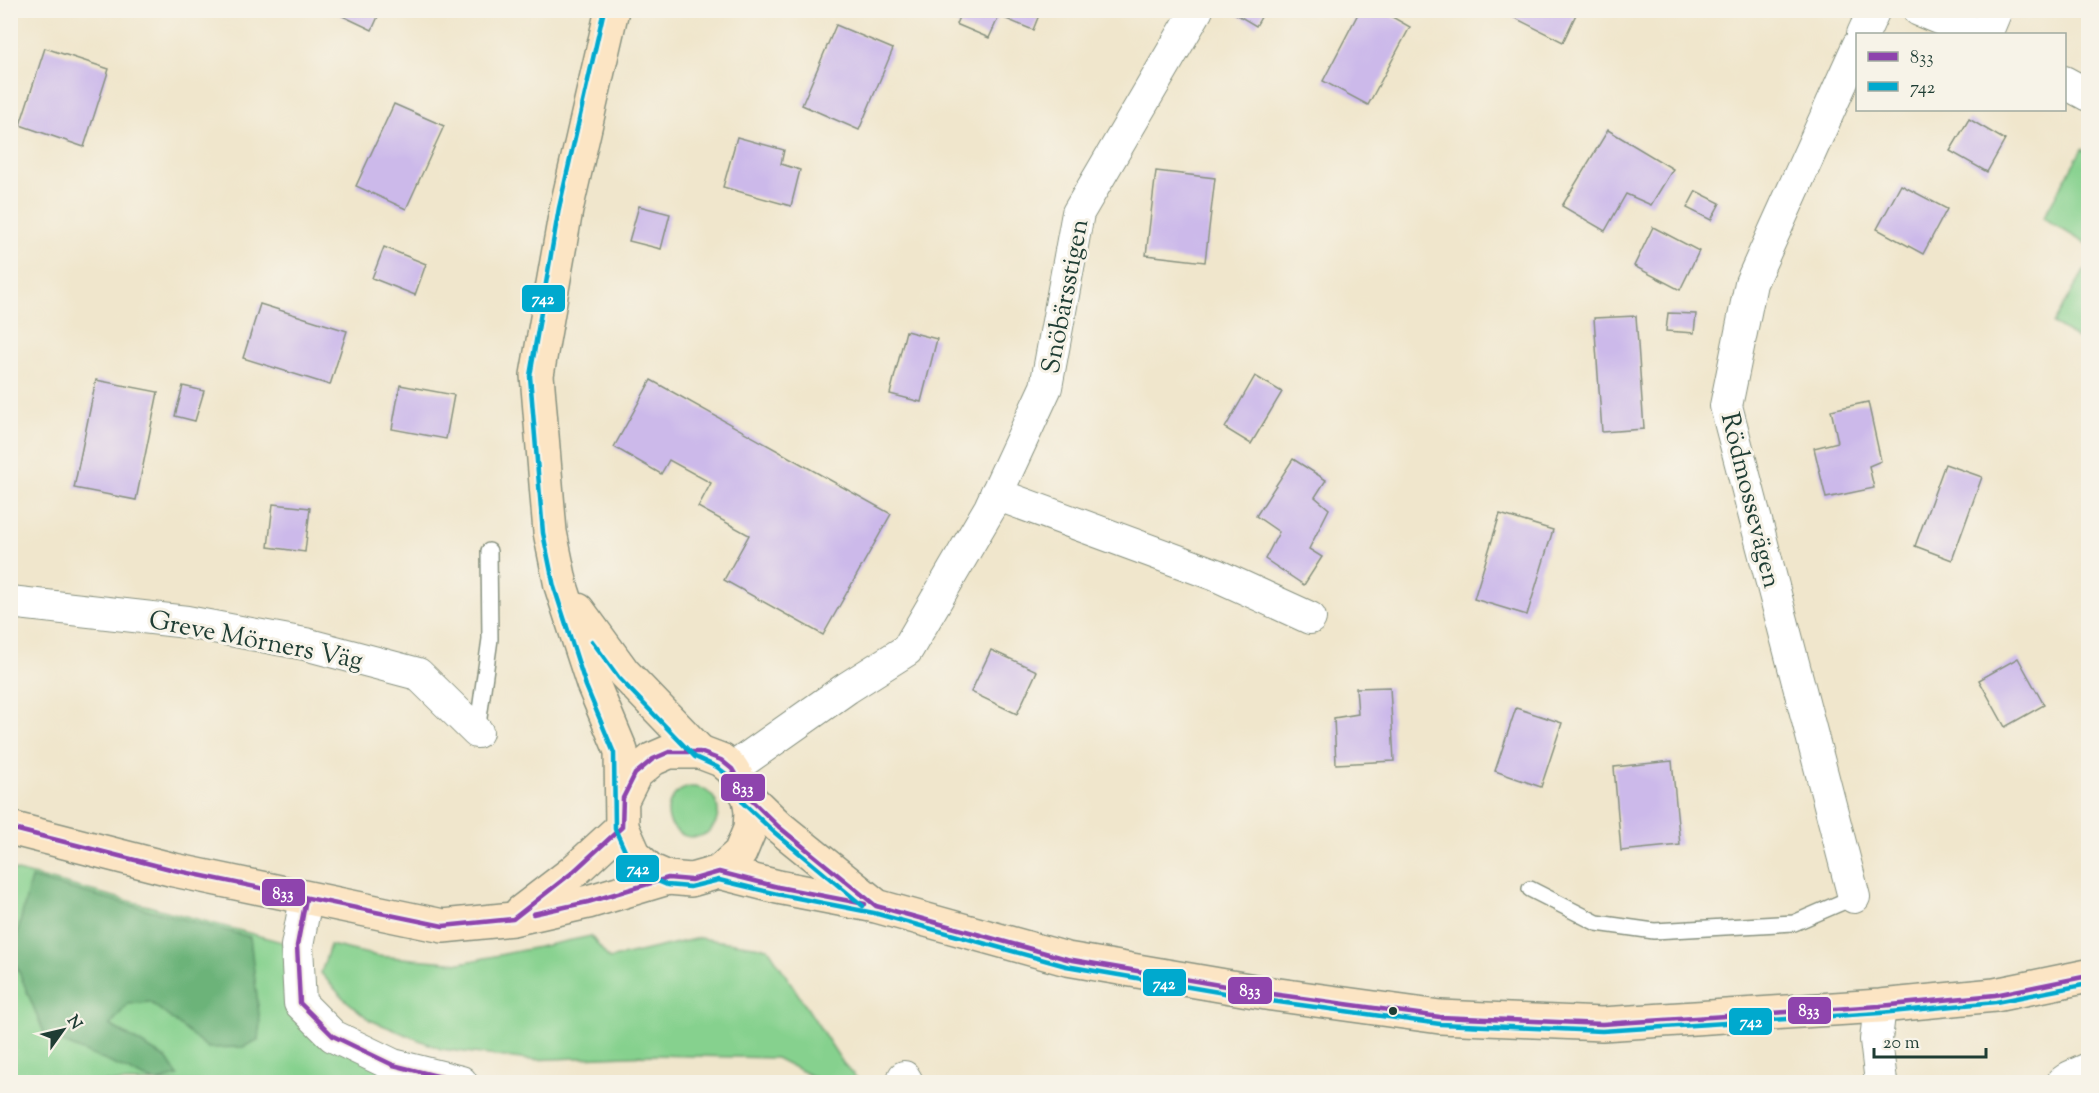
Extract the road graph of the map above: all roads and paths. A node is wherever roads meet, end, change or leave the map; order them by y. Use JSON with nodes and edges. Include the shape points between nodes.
{"nodes":[{"id":1,"x":612,"y":10,"type":"edge"},
{"id":2,"x":1197,"y":10,"type":"edge"},
{"id":3,"x":1874,"y":10,"type":"edge"},
{"id":4,"x":1919,"y":10,"type":"edge"},
{"id":5,"x":1996,"y":10,"type":"edge"},
{"id":6,"x":1863,"y":33,"type":"edge"},
{"id":7,"x":1975,"y":33,"type":"edge"},
{"id":8,"x":1986,"y":33,"type":"edge"},
{"id":9,"x":1856,"y":48,"type":"edge"},
{"id":10,"x":2066,"y":83,"type":"edge"},
{"id":11,"x":2088,"y":95,"type":"edge"},
{"id":12,"x":996,"y":494,"type":"junction"},
{"id":13,"x":489,"y":551,"type":"dead end"},
{"id":14,"x":561,"y":586,"type":"junction"},
{"id":15,"x":10,"y":602,"type":"edge"},
{"id":16,"x":1310,"y":618,"type":"dead end"},
{"id":17,"x":477,"y":732,"type":"joint"},
{"id":18,"x":700,"y":752,"type":"junction"},
{"id":19,"x":732,"y":769,"type":"junction"},
{"id":20,"x":749,"y":798,"type":"junction"},
{"id":21,"x":623,"y":813,"type":"junction"},
{"id":22,"x":10,"y":828,"type":"edge"},
{"id":23,"x":718,"y":872,"type":"junction"},
{"id":24,"x":668,"y":878,"type":"junction"},
{"id":25,"x":1530,"y":889,"type":"dead end"},
{"id":26,"x":1854,"y":897,"type":"joint"},
{"id":27,"x":306,"y":899,"type":"junction"},
{"id":28,"x":876,"y":906,"type":"junction"},
{"id":29,"x":513,"y":919,"type":"junction"},
{"id":30,"x":2088,"y":976,"type":"edge"},
{"id":31,"x":1880,"y":1006,"type":"junction"},
{"id":32,"x":461,"y":1083,"type":"edge"},
{"id":33,"x":1881,"y":1083,"type":"edge"}],
"edges":[{"from":1,"to":14,"type":"main road","via":[[566,210],[537,375],[550,532]]},
{"from":2,"to":12,"type":"street","name":"Snöbärsstigen","via":[[1078,213],[1046,387]]},
{"from":3,"to":6,"type":"street"},
{"from":4,"to":7,"type":"street"},
{"from":5,"to":8,"type":"street"},
{"from":9,"to":26,"type":"street","name":"Rödmossevägen","via":[[1751,283],[1726,406]]},
{"from":10,"to":11,"type":"street"},
{"from":12,"to":16,"type":"street","via":[[1216,575]]},
{"from":12,"to":19,"type":"street","name":"Snöbärsstigen","via":[[907,650]]},
{"from":13,"to":17,"type":"lane","via":[[490,639]]},
{"from":14,"to":18,"type":"main road","via":[[624,673]]},
{"from":14,"to":21,"type":"main road","via":[[593,684],[621,751]]},
{"from":15,"to":17,"type":"street","name":"Greve Mörners Väg","via":[[188,622],[305,644],[418,674]]},
{"from":18,"to":19,"type":"main road"},
{"from":18,"to":21,"type":"main road","via":[[669,752],[653,759],[635,774]]},
{"from":19,"to":20,"type":"main road"},
{"from":20,"to":23,"type":"main road","via":[[750,829],[740,853]]},
{"from":20,"to":28,"type":"main road","via":[[778,827]]},
{"from":21,"to":24,"type":"main road","via":[[635,856],[650,870]]},
{"from":21,"to":29,"type":"main road","via":[[573,872]]},
{"from":22,"to":27,"type":"main road"},
{"from":23,"to":24,"type":"main road","via":[[691,880]]},
{"from":23,"to":28,"type":"main road"},
{"from":24,"to":29,"type":"main road"},
{"from":25,"to":26,"type":"lane","via":[[1597,923],[1654,931],[1794,923]]},
{"from":27,"to":29,"type":"main road","via":[[443,926]]},
{"from":27,"to":32,"type":"street","via":[[297,946],[300,1003],[333,1036],[393,1065]]},
{"from":28,"to":31,"type":"main road","via":[[1067,959],[1272,994],[1440,1017],[1602,1024]]},
{"from":30,"to":31,"type":"main road","via":[[1995,995]]},
{"from":31,"to":33,"type":"street","via":[[1876,1040]]}]}
